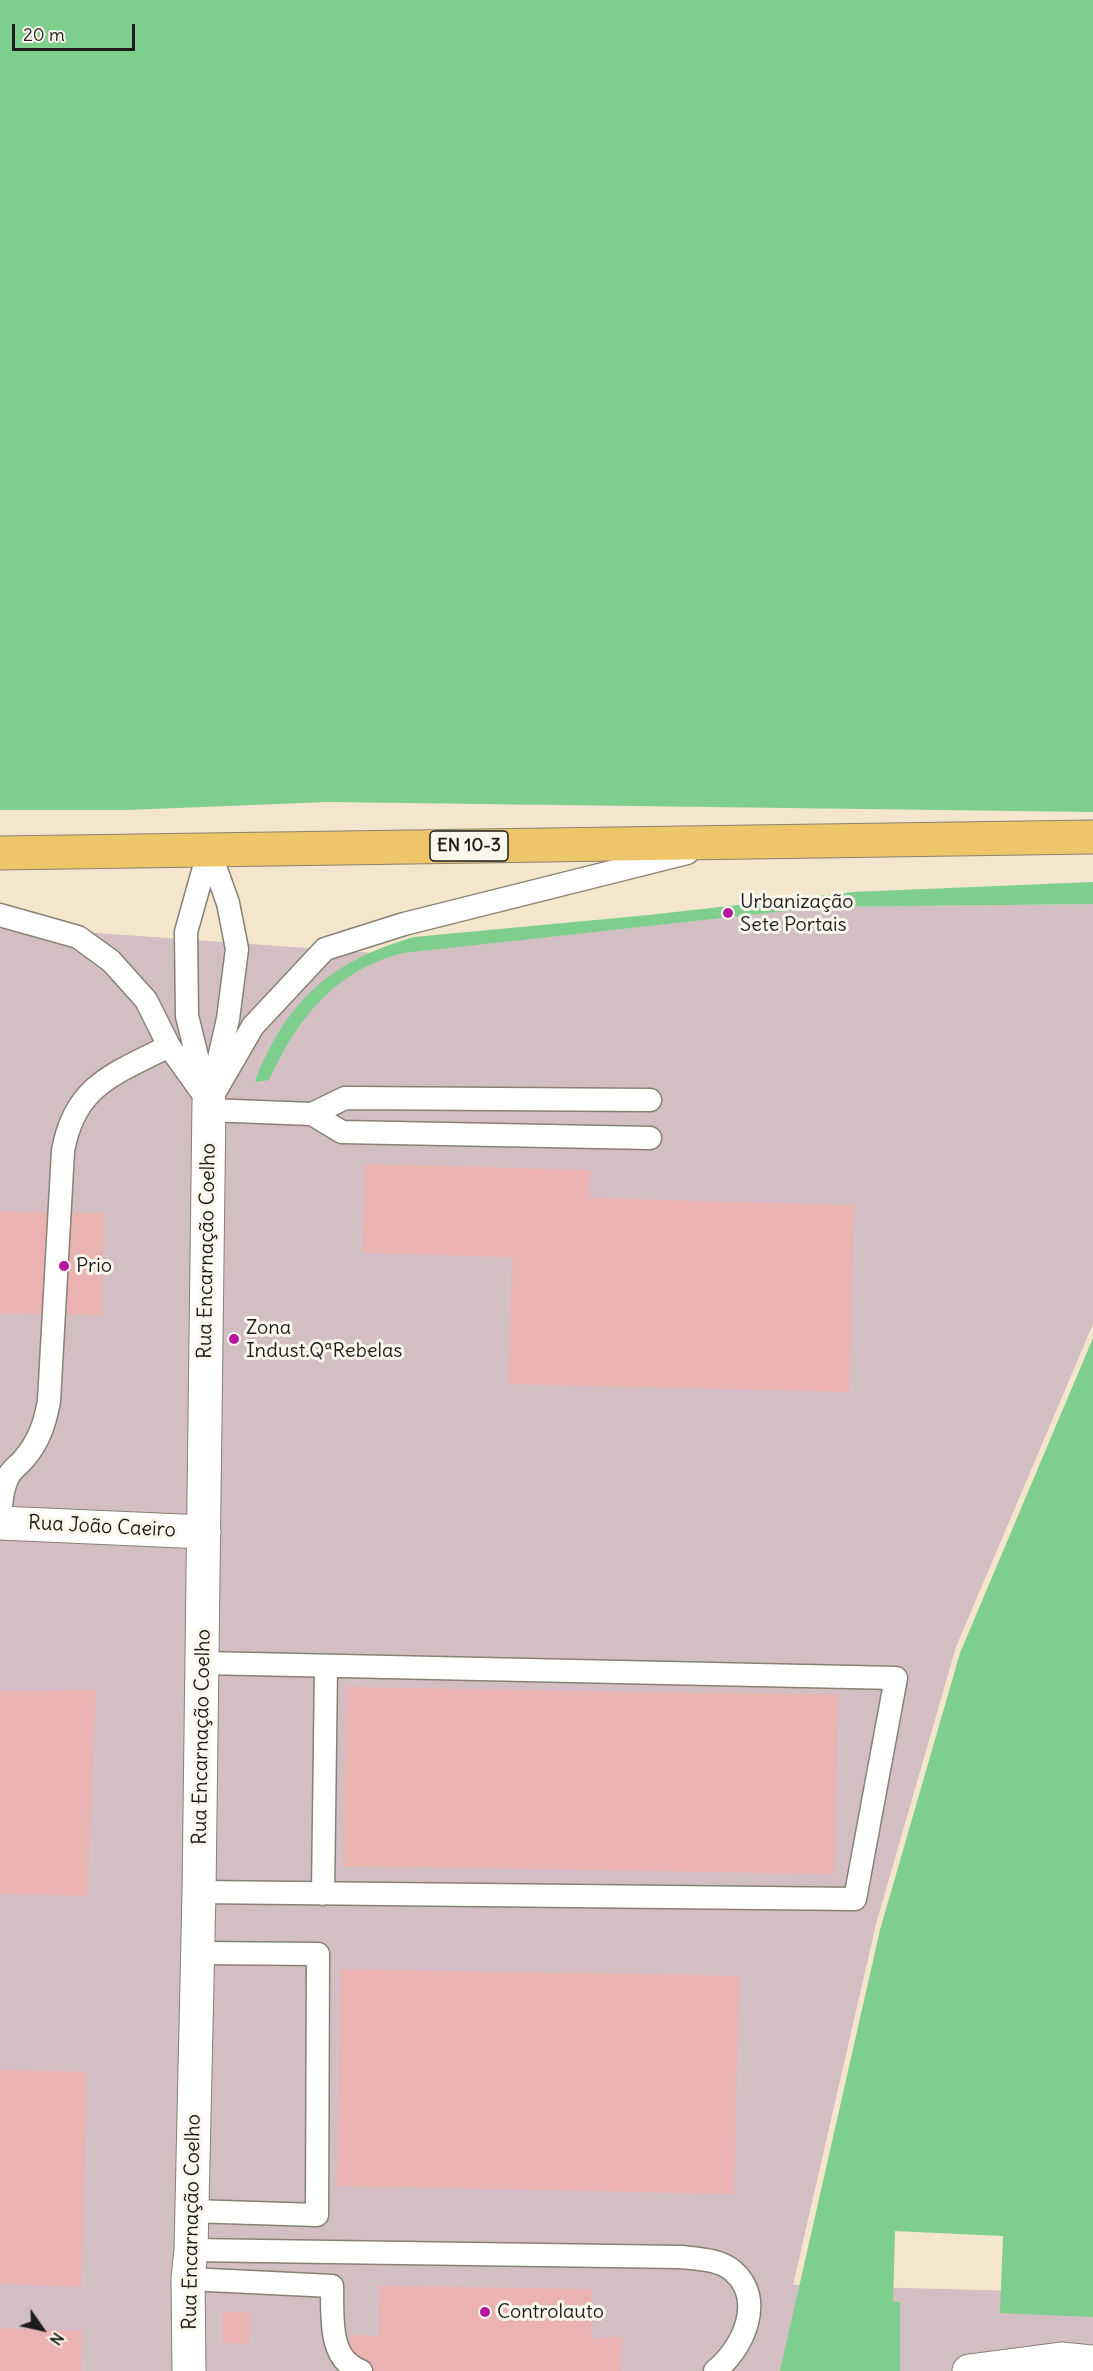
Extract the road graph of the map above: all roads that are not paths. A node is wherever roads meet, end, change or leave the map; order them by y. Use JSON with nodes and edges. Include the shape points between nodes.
{"nodes":[{"id":1,"x":1093,"y":837,"type":"edge"},
{"id":2,"x":729,"y":842,"type":"junction"},
{"id":3,"x":209,"y":850,"type":"junction"},
{"id":4,"x":0,"y":853,"type":"edge"},
{"id":5,"x":0,"y":915,"type":"edge"},
{"id":6,"x":169,"y":1046,"type":"junction"},
{"id":7,"x":650,"y":1100,"type":"dead end"},
{"id":8,"x":208,"y":1106,"type":"junction"},
{"id":9,"x":312,"y":1114,"type":"junction"},
{"id":10,"x":650,"y":1138,"type":"dead end"},
{"id":11,"x":0,"y":1523,"type":"edge"},
{"id":12,"x":204,"y":1532,"type":"junction"},
{"id":13,"x":203,"y":1663,"type":"junction"},
{"id":14,"x":326,"y":1667,"type":"junction"},
{"id":15,"x":199,"y":1892,"type":"junction"},
{"id":16,"x":323,"y":1894,"type":"junction"},
{"id":17,"x":198,"y":1953,"type":"junction"},
{"id":18,"x":191,"y":2211,"type":"junction"},
{"id":19,"x":332,"y":2252,"type":"junction"},
{"id":20,"x":190,"y":2264,"type":"junction"},
{"id":21,"x":332,"y":2286,"type":"junction"},
{"id":22,"x":1093,"y":2362,"type":"edge"},
{"id":23,"x":189,"y":2371,"type":"edge"},
{"id":24,"x":361,"y":2371,"type":"edge"},
{"id":25,"x":715,"y":2371,"type":"edge"},
{"id":26,"x":969,"y":2371,"type":"edge"}],
"edges":[{"from":1,"to":2,"type":"main road","number":"EN 10-3"},
{"from":2,"to":3,"type":"main road","number":"EN 10-3"},
{"from":2,"to":8,"type":"lane","via":[[404,924],[325,949],[253,1026]]},
{"from":3,"to":4,"type":"main road","number":"EN 10-3"},
{"from":3,"to":8,"type":"lane","name":"Rua Encarnação Coelho","via":[[186,932],[187,1016]]},
{"from":3,"to":8,"type":"lane","name":"Rua Encarnação Coelho","via":[[228,903],[237,949],[228,1019]]},
{"from":5,"to":6,"type":"lane","via":[[78,937],[111,961],[146,1000]]},
{"from":6,"to":8,"type":"lane"},
{"from":6,"to":11,"type":"lane","via":[[95,1087],[77,1107],[67,1129],[50,1401],[38,1440],[8,1475]]},
{"from":7,"to":9,"type":"lane","via":[[345,1098]]},
{"from":8,"to":9,"type":"lane"},
{"from":8,"to":12,"type":"street","name":"Rua Encarnação Coelho"},
{"from":9,"to":10,"type":"lane","via":[[342,1131]]},
{"from":11,"to":12,"type":"street","name":"Rua João Caeiro"},
{"from":12,"to":13,"type":"street","name":"Rua Encarnação Coelho"},
{"from":13,"to":14,"type":"lane"},
{"from":13,"to":15,"type":"street","name":"Rua Encarnação Coelho"},
{"from":14,"to":16,"type":"lane"},
{"from":14,"to":16,"type":"lane","via":[[896,1678],[855,1899]]},
{"from":15,"to":16,"type":"lane"},
{"from":15,"to":17,"type":"street","name":"Rua Encarnação Coelho"},
{"from":17,"to":18,"type":"street","name":"Rua Encarnação Coelho"},
{"from":17,"to":18,"type":"lane","via":[[318,1954],[317,2215]]},
{"from":18,"to":20,"type":"street","name":"Rua Encarnação Coelho"},
{"from":19,"to":20,"type":"lane"},
{"from":19,"to":21,"type":"lane"},
{"from":19,"to":25,"type":"lane","via":[[712,2261],[733,2271],[746,2288],[750,2315],[741,2339]]},
{"from":20,"to":21,"type":"lane"},
{"from":20,"to":23,"type":"street","name":"Rua Encarnação Coelho"},
{"from":21,"to":24,"type":"lane","via":[[333,2338],[344,2358]]},
{"from":22,"to":26,"type":"street","via":[[1061,2359]]}]}
